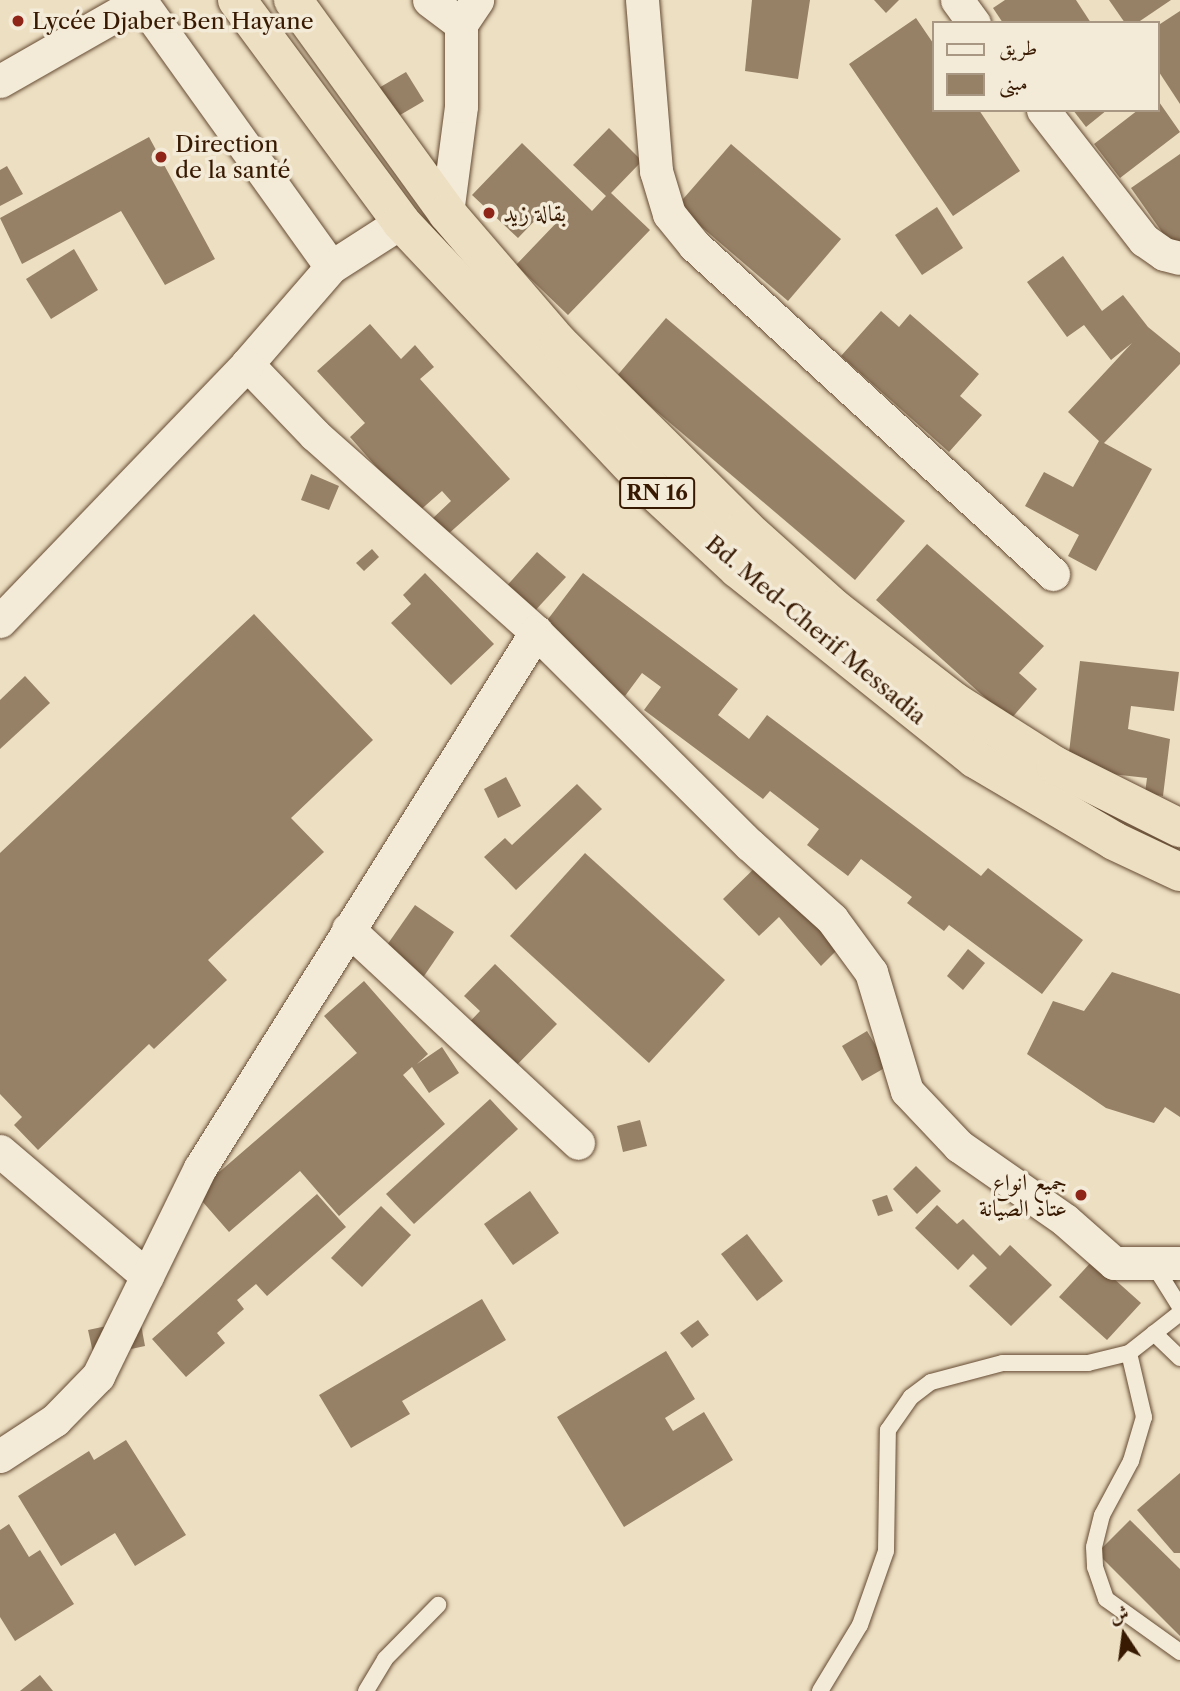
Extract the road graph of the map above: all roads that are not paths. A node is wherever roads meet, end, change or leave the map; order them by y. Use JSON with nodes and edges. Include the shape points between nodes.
{"nodes":[{"id":1,"x":141,"y":0,"type":"edge"},
{"id":2,"x":237,"y":0,"type":"edge"},
{"id":3,"x":293,"y":0,"type":"edge"},
{"id":4,"x":429,"y":0,"type":"edge"},
{"id":5,"x":642,"y":0,"type":"edge"},
{"id":6,"x":957,"y":0,"type":"edge"},
{"id":7,"x":469,"y":12,"type":"edge"},
{"id":8,"x":973,"y":21,"type":"edge"},
{"id":9,"x":0,"y":81,"type":"edge"},
{"id":10,"x":1045,"y":112,"type":"edge"},
{"id":11,"x":447,"y":213,"type":"junction"},
{"id":12,"x":401,"y":222,"type":"junction"},
{"id":13,"x":1180,"y":258,"type":"edge"},
{"id":14,"x":331,"y":267,"type":"junction"},
{"id":15,"x":247,"y":364,"type":"junction"},
{"id":16,"x":1053,"y":574,"type":"dead end"},
{"id":17,"x":0,"y":621,"type":"edge"},
{"id":18,"x":536,"y":632,"type":"junction"},
{"id":19,"x":1180,"y":828,"type":"edge"},
{"id":20,"x":1180,"y":872,"type":"edge"},
{"id":21,"x":348,"y":929,"type":"junction"},
{"id":22,"x":578,"y":1143,"type":"dead end"},
{"id":23,"x":0,"y":1151,"type":"edge"},
{"id":24,"x":1167,"y":1265,"type":"edge"},
{"id":25,"x":147,"y":1276,"type":"junction"},
{"id":26,"x":1180,"y":1307,"type":"edge"},
{"id":27,"x":1180,"y":1313,"type":"edge"},
{"id":28,"x":1154,"y":1333,"type":"junction"},
{"id":29,"x":1129,"y":1353,"type":"junction"},
{"id":30,"x":1180,"y":1358,"type":"edge"},
{"id":31,"x":0,"y":1456,"type":"edge"},
{"id":32,"x":438,"y":1605,"type":"dead end"},
{"id":33,"x":1180,"y":1652,"type":"edge"},
{"id":34,"x":366,"y":1691,"type":"edge"},
{"id":35,"x":820,"y":1691,"type":"edge"}],
"edges":[{"from":1,"to":9,"type":"street"},
{"from":1,"to":14,"type":"street"},
{"from":2,"to":12,"type":"highway","name":"Bd. Med-Cherif Messadia","number":"RN 16"},
{"from":3,"to":11,"type":"highway","name":"Bd. Med-Cherif Messadia","number":"RN 16"},
{"from":4,"to":7,"type":"street"},
{"from":5,"to":16,"type":"street","via":[[656,171],[669,214],[694,245]]},
{"from":6,"to":8,"type":"street"},
{"from":7,"to":11,"type":"street"},
{"from":10,"to":13,"type":"street","via":[[1144,240],[1164,254]]},
{"from":11,"to":19,"type":"highway","name":"Bd. Med-Cherif Messadia","number":"RN 16","via":[[559,343],[736,519],[835,609],[955,702],[1056,766]]},
{"from":12,"to":14,"type":"street"},
{"from":12,"to":20,"type":"highway","name":"Bd. Med-Cherif Messadia","number":"RN 16","via":[[655,492],[748,578],[975,759],[1114,841]]},
{"from":14,"to":15,"type":"street"},
{"from":15,"to":17,"type":"street"},
{"from":15,"to":18,"type":"street","via":[[315,435]]},
{"from":18,"to":21,"type":"street"},
{"from":18,"to":24,"type":"street","via":[[749,844],[832,919],[871,972],[907,1091],[959,1146],[1065,1220],[1114,1263]]},
{"from":21,"to":22,"type":"street"},
{"from":21,"to":25,"type":"street","via":[[200,1168]]},
{"from":23,"to":25,"type":"street"},
{"from":24,"to":26,"type":"lane"},
{"from":25,"to":31,"type":"street","via":[[98,1376],[55,1420]]},
{"from":27,"to":28,"type":"lane"},
{"from":28,"to":29,"type":"lane"},
{"from":28,"to":30,"type":"lane"},
{"from":29,"to":33,"type":"lane","via":[[1143,1417],[1131,1461],[1102,1515],[1094,1547],[1095,1567],[1106,1599]]},
{"from":29,"to":35,"type":"lane","via":[[1088,1363],[1003,1363],[931,1382],[911,1397],[888,1430],[886,1551],[860,1625]]},
{"from":32,"to":34,"type":"lane","via":[[385,1659]]}]}
